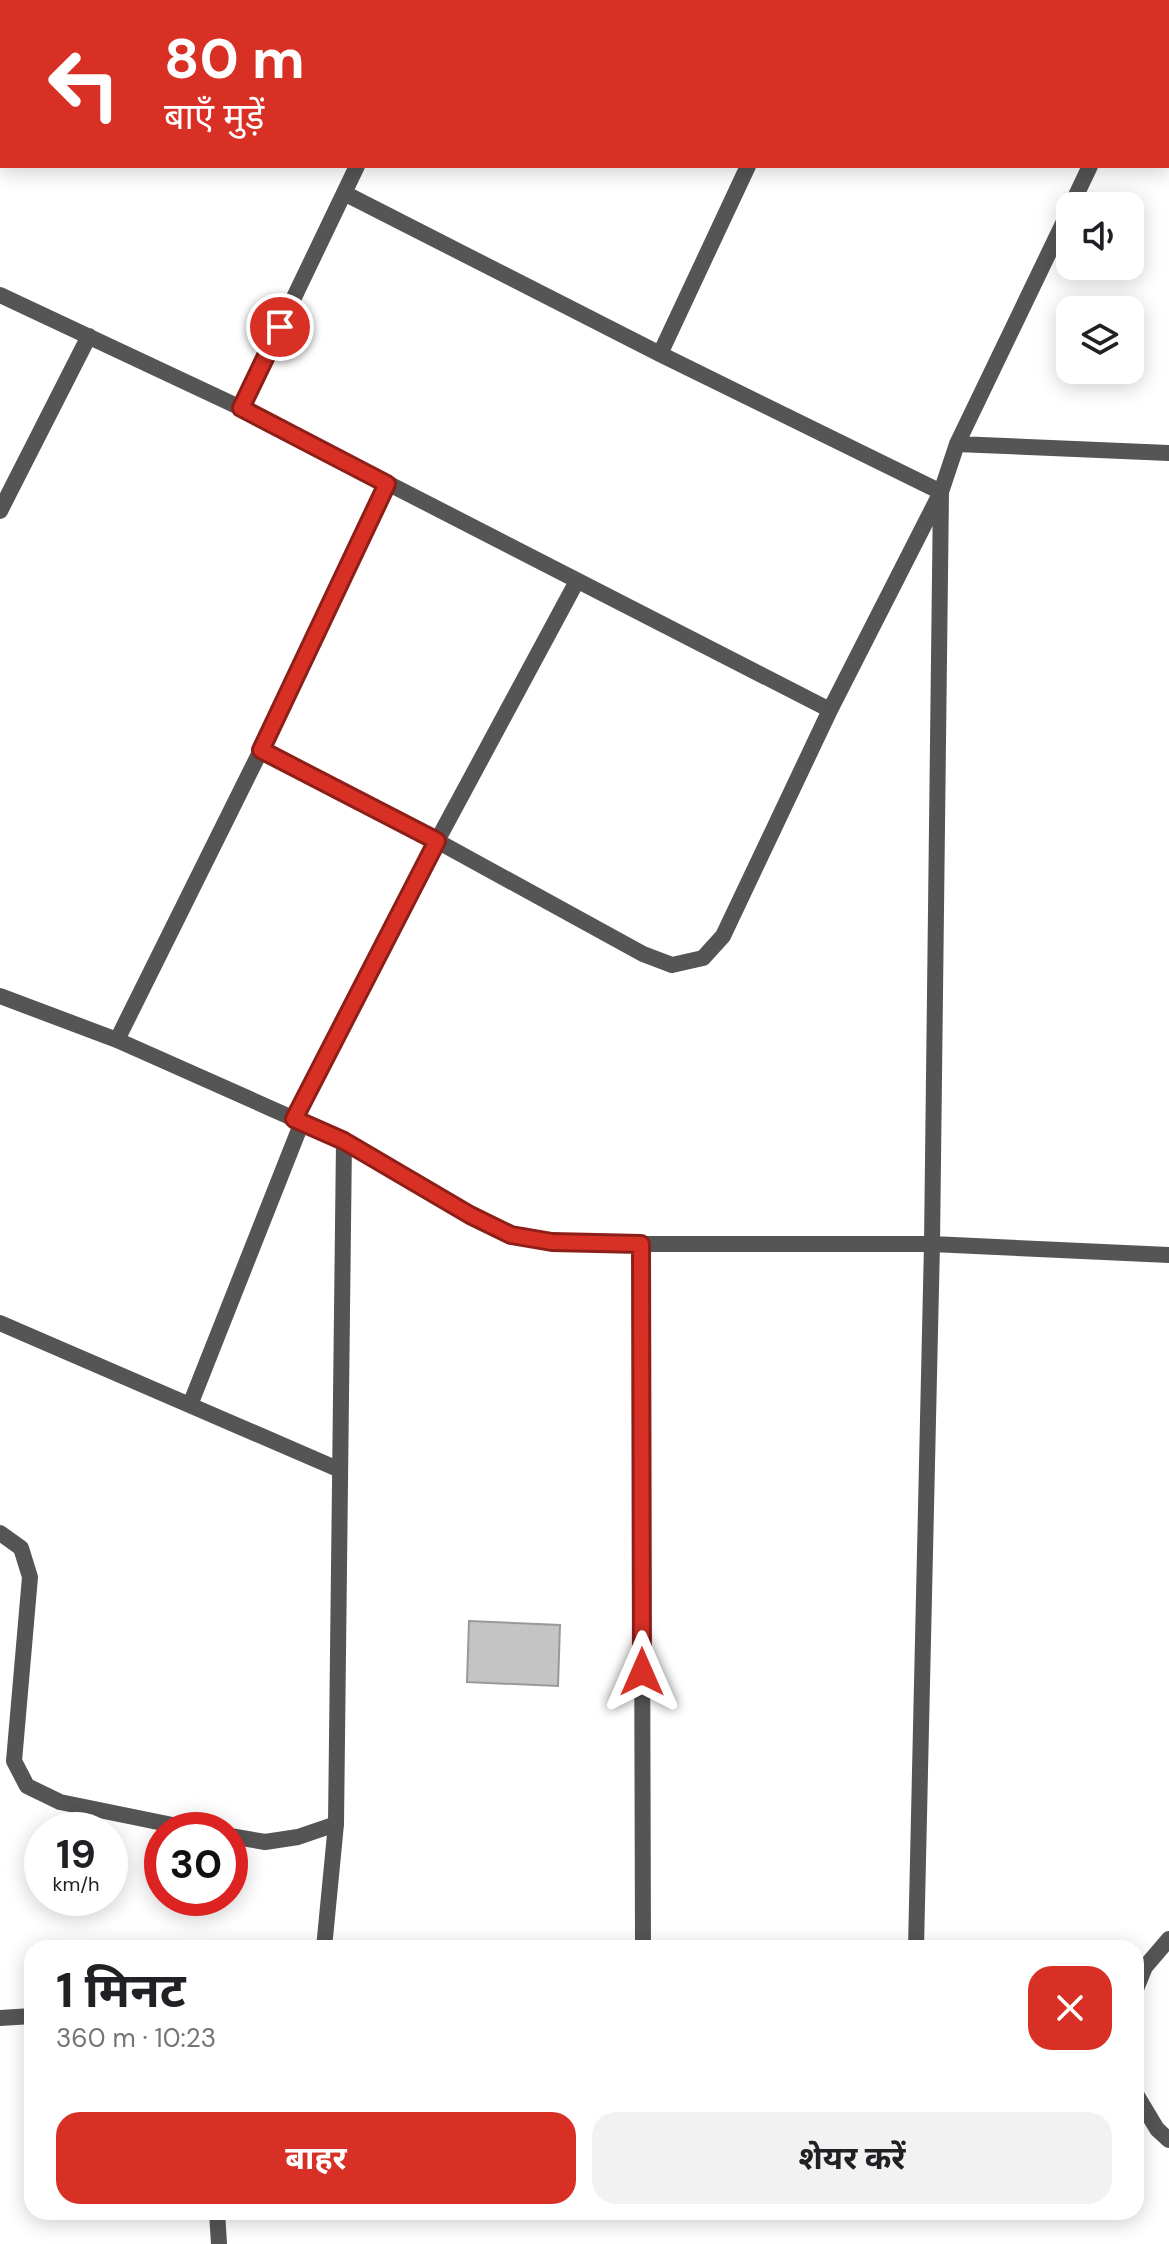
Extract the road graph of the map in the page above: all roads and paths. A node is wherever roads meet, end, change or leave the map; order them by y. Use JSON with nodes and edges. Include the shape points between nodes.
{"nodes":[{"id":1,"x":356,"y":168,"type":"edge"},
{"id":2,"x":747,"y":168,"type":"edge"},
{"id":3,"x":1089,"y":168,"type":"edge"},
{"id":4,"x":1078,"y":192,"type":"edge"},
{"id":5,"x":344,"y":193,"type":"junction"},
{"id":6,"x":1056,"y":238,"type":"edge"},
{"id":7,"x":0,"y":295,"type":"edge"},
{"id":8,"x":89,"y":336,"type":"junction"},
{"id":9,"x":660,"y":354,"type":"junction"},
{"id":10,"x":241,"y":408,"type":"junction"},
{"id":11,"x":957,"y":444,"type":"junction"},
{"id":12,"x":1169,"y":453,"type":"edge"},
{"id":13,"x":387,"y":484,"type":"junction"},
{"id":14,"x":941,"y":492,"type":"junction"},
{"id":15,"x":0,"y":511,"type":"edge"},
{"id":16,"x":577,"y":581,"type":"junction"},
{"id":17,"x":830,"y":710,"type":"junction"},
{"id":18,"x":261,"y":750,"type":"junction"},
{"id":19,"x":437,"y":841,"type":"junction"},
{"id":20,"x":0,"y":996,"type":"edge"},
{"id":21,"x":117,"y":1040,"type":"junction"},
{"id":22,"x":298,"y":1120,"type":"junction"},
{"id":23,"x":344,"y":1141,"type":"junction"},
{"id":24,"x":641,"y":1244,"type":"junction"},
{"id":25,"x":932,"y":1244,"type":"junction"},
{"id":26,"x":1169,"y":1255,"type":"edge"},
{"id":27,"x":0,"y":1323,"type":"edge"},
{"id":28,"x":190,"y":1405,"type":"junction"},
{"id":29,"x":340,"y":1470,"type":"junction"},
{"id":30,"x":0,"y":1533,"type":"edge"},
{"id":31,"x":144,"y":1819,"type":"edge"},
{"id":32,"x":336,"y":1824,"type":"junction"},
{"id":33,"x":248,"y":1839,"type":"edge"},
{"id":34,"x":1169,"y":1939,"type":"edge"},
{"id":35,"x":325,"y":1940,"type":"edge"},
{"id":36,"x":643,"y":1940,"type":"edge"},
{"id":37,"x":916,"y":1940,"type":"edge"},
{"id":38,"x":1144,"y":1969,"type":"edge"},
{"id":39,"x":24,"y":2016,"type":"edge"},
{"id":40,"x":0,"y":2018,"type":"edge"},
{"id":41,"x":1144,"y":2107,"type":"edge"},
{"id":42,"x":1169,"y":2140,"type":"edge"},
{"id":43,"x":218,"y":2220,"type":"edge"},
{"id":44,"x":219,"y":2244,"type":"edge"}],
"edges":[{"from":1,"to":5,"type":"street"},
{"from":2,"to":9,"type":"street"},
{"from":3,"to":4,"type":"street"},
{"from":5,"to":9,"type":"street"},
{"from":5,"to":10,"type":"street"},
{"from":6,"to":11,"type":"street"},
{"from":7,"to":8,"type":"street"},
{"from":8,"to":10,"type":"street"},
{"from":8,"to":15,"type":"street"},
{"from":9,"to":14,"type":"street"},
{"from":10,"to":13,"type":"street"},
{"from":11,"to":12,"type":"street"},
{"from":11,"to":14,"type":"street"},
{"from":13,"to":16,"type":"street"},
{"from":13,"to":18,"type":"street"},
{"from":14,"to":17,"type":"street"},
{"from":14,"to":25,"type":"street"},
{"from":16,"to":17,"type":"street"},
{"from":16,"to":19,"type":"street"},
{"from":17,"to":19,"type":"street","via":[[723,936],[703,958],[672,965],[643,954]]},
{"from":18,"to":19,"type":"street"},
{"from":18,"to":21,"type":"street"},
{"from":19,"to":22,"type":"street"},
{"from":20,"to":21,"type":"street"},
{"from":21,"to":22,"type":"street"},
{"from":22,"to":23,"type":"street"},
{"from":22,"to":28,"type":"street"},
{"from":23,"to":24,"type":"street","via":[[511,1235],[552,1242]]},
{"from":23,"to":29,"type":"street"},
{"from":24,"to":25,"type":"street"},
{"from":24,"to":36,"type":"street"},
{"from":25,"to":26,"type":"street"},
{"from":25,"to":37,"type":"street"},
{"from":27,"to":28,"type":"street"},
{"from":28,"to":29,"type":"street"},
{"from":29,"to":32,"type":"street"},
{"from":30,"to":31,"type":"street","via":[[21,1548],[30,1577],[14,1761],[27,1786],[60,1802]]},
{"from":32,"to":33,"type":"street","via":[[298,1837]]},
{"from":32,"to":35,"type":"street"},
{"from":34,"to":38,"type":"street"},
{"from":39,"to":40,"type":"street"},
{"from":41,"to":42,"type":"street"},
{"from":43,"to":44,"type":"street"}]}
